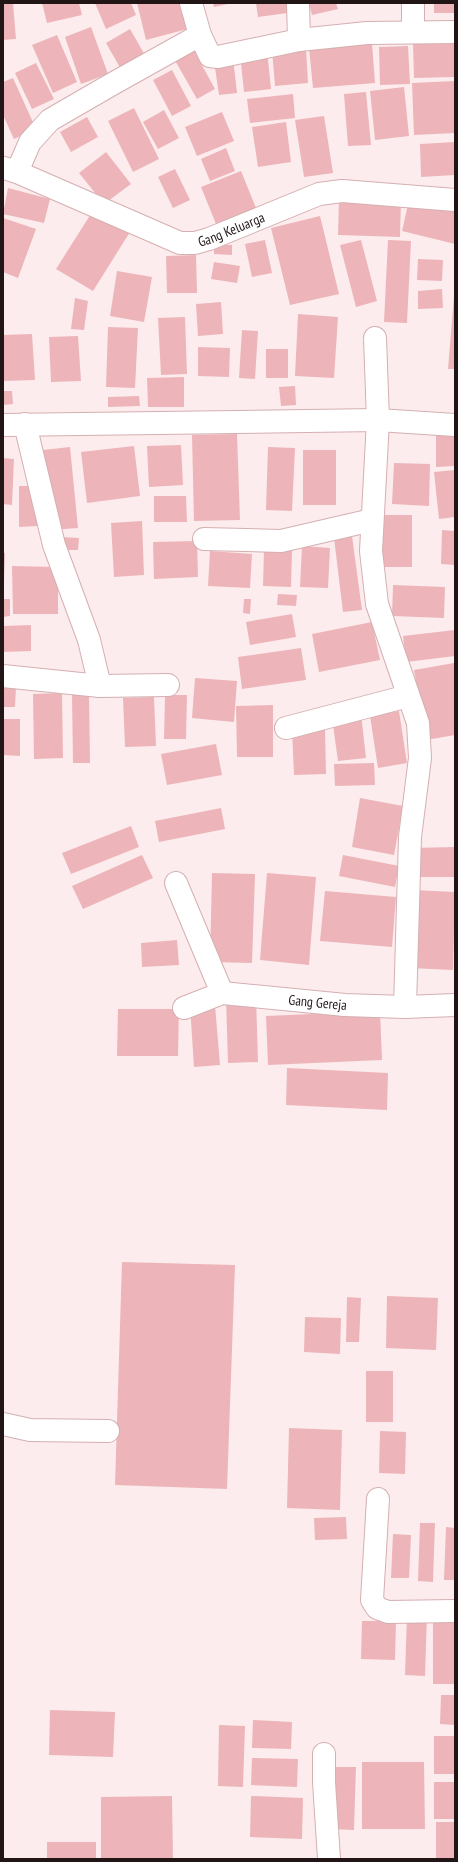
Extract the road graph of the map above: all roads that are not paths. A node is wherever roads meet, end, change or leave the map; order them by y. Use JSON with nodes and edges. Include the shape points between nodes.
{"nodes":[{"id":1,"x":191,"y":3,"type":"edge"},
{"id":2,"x":298,"y":3,"type":"edge"},
{"id":3,"x":414,"y":3,"type":"edge"},
{"id":4,"x":413,"y":32,"type":"junction"},
{"id":5,"x":455,"y":32,"type":"edge"},
{"id":6,"x":200,"y":35,"type":"junction"},
{"id":7,"x":299,"y":40,"type":"junction"},
{"id":8,"x":10,"y":170,"type":"edge"},
{"id":9,"x":455,"y":200,"type":"edge"},
{"id":10,"x":374,"y":338,"type":"dead end"},
{"id":11,"x":378,"y":420,"type":"junction"},
{"id":12,"x":24,"y":424,"type":"junction"},
{"id":13,"x":455,"y":424,"type":"edge"},
{"id":14,"x":3,"y":425,"type":"edge"},
{"id":15,"x":372,"y":520,"type":"junction"},
{"id":16,"x":204,"y":539,"type":"dead end"},
{"id":17,"x":3,"y":676,"type":"edge"},
{"id":18,"x":168,"y":685,"type":"dead end"},
{"id":19,"x":100,"y":686,"type":"junction"},
{"id":20,"x":408,"y":696,"type":"junction"},
{"id":21,"x":286,"y":728,"type":"dead end"},
{"id":22,"x":176,"y":883,"type":"dead end"},
{"id":23,"x":222,"y":993,"type":"junction"},
{"id":24,"x":455,"y":1005,"type":"edge"},
{"id":25,"x":405,"y":1007,"type":"junction"},
{"id":26,"x":184,"y":1008,"type":"dead end"},
{"id":27,"x":3,"y":1424,"type":"edge"},
{"id":28,"x":108,"y":1431,"type":"dead end"},
{"id":29,"x":378,"y":1499,"type":"dead end"},
{"id":30,"x":455,"y":1611,"type":"edge"},
{"id":31,"x":324,"y":1754,"type":"dead end"},
{"id":32,"x":329,"y":1859,"type":"edge"}],
"edges":[{"from":1,"to":6,"type":"street"},
{"from":2,"to":7,"type":"street"},
{"from":3,"to":4,"type":"street"},
{"from":4,"to":5,"type":"street"},
{"from":4,"to":7,"type":"street","via":[[367,33]]},
{"from":6,"to":7,"type":"street","via":[[210,56],[218,57]]},
{"from":6,"to":8,"type":"street","via":[[50,120]]},
{"from":8,"to":9,"type":"street","name":"Gang Keluarga","via":[[180,243],[195,243],[209,239],[319,194],[342,191]]},
{"from":10,"to":11,"type":"street"},
{"from":11,"to":12,"type":"street"},
{"from":11,"to":13,"type":"street"},
{"from":11,"to":15,"type":"street"},
{"from":12,"to":14,"type":"street"},
{"from":12,"to":19,"type":"street","via":[[54,544],[89,640]]},
{"from":15,"to":16,"type":"street","via":[[281,541]]},
{"from":15,"to":20,"type":"street","via":[[371,551],[377,604]]},
{"from":17,"to":19,"type":"street"},
{"from":18,"to":19,"type":"street"},
{"from":20,"to":21,"type":"street"},
{"from":20,"to":25,"type":"street","via":[[418,723],[420,758],[410,837]]},
{"from":22,"to":23,"type":"street"},
{"from":23,"to":25,"type":"street","name":"Gang Gereja","via":[[344,1005]]},
{"from":23,"to":26,"type":"street","name":"Gang Gereja"},
{"from":24,"to":25,"type":"street","name":"Gang Gereja"},
{"from":27,"to":28,"type":"street","via":[[30,1430]]},
{"from":29,"to":30,"type":"street","via":[[372,1600],[377,1608],[388,1612]]},
{"from":31,"to":32,"type":"street"}]}
